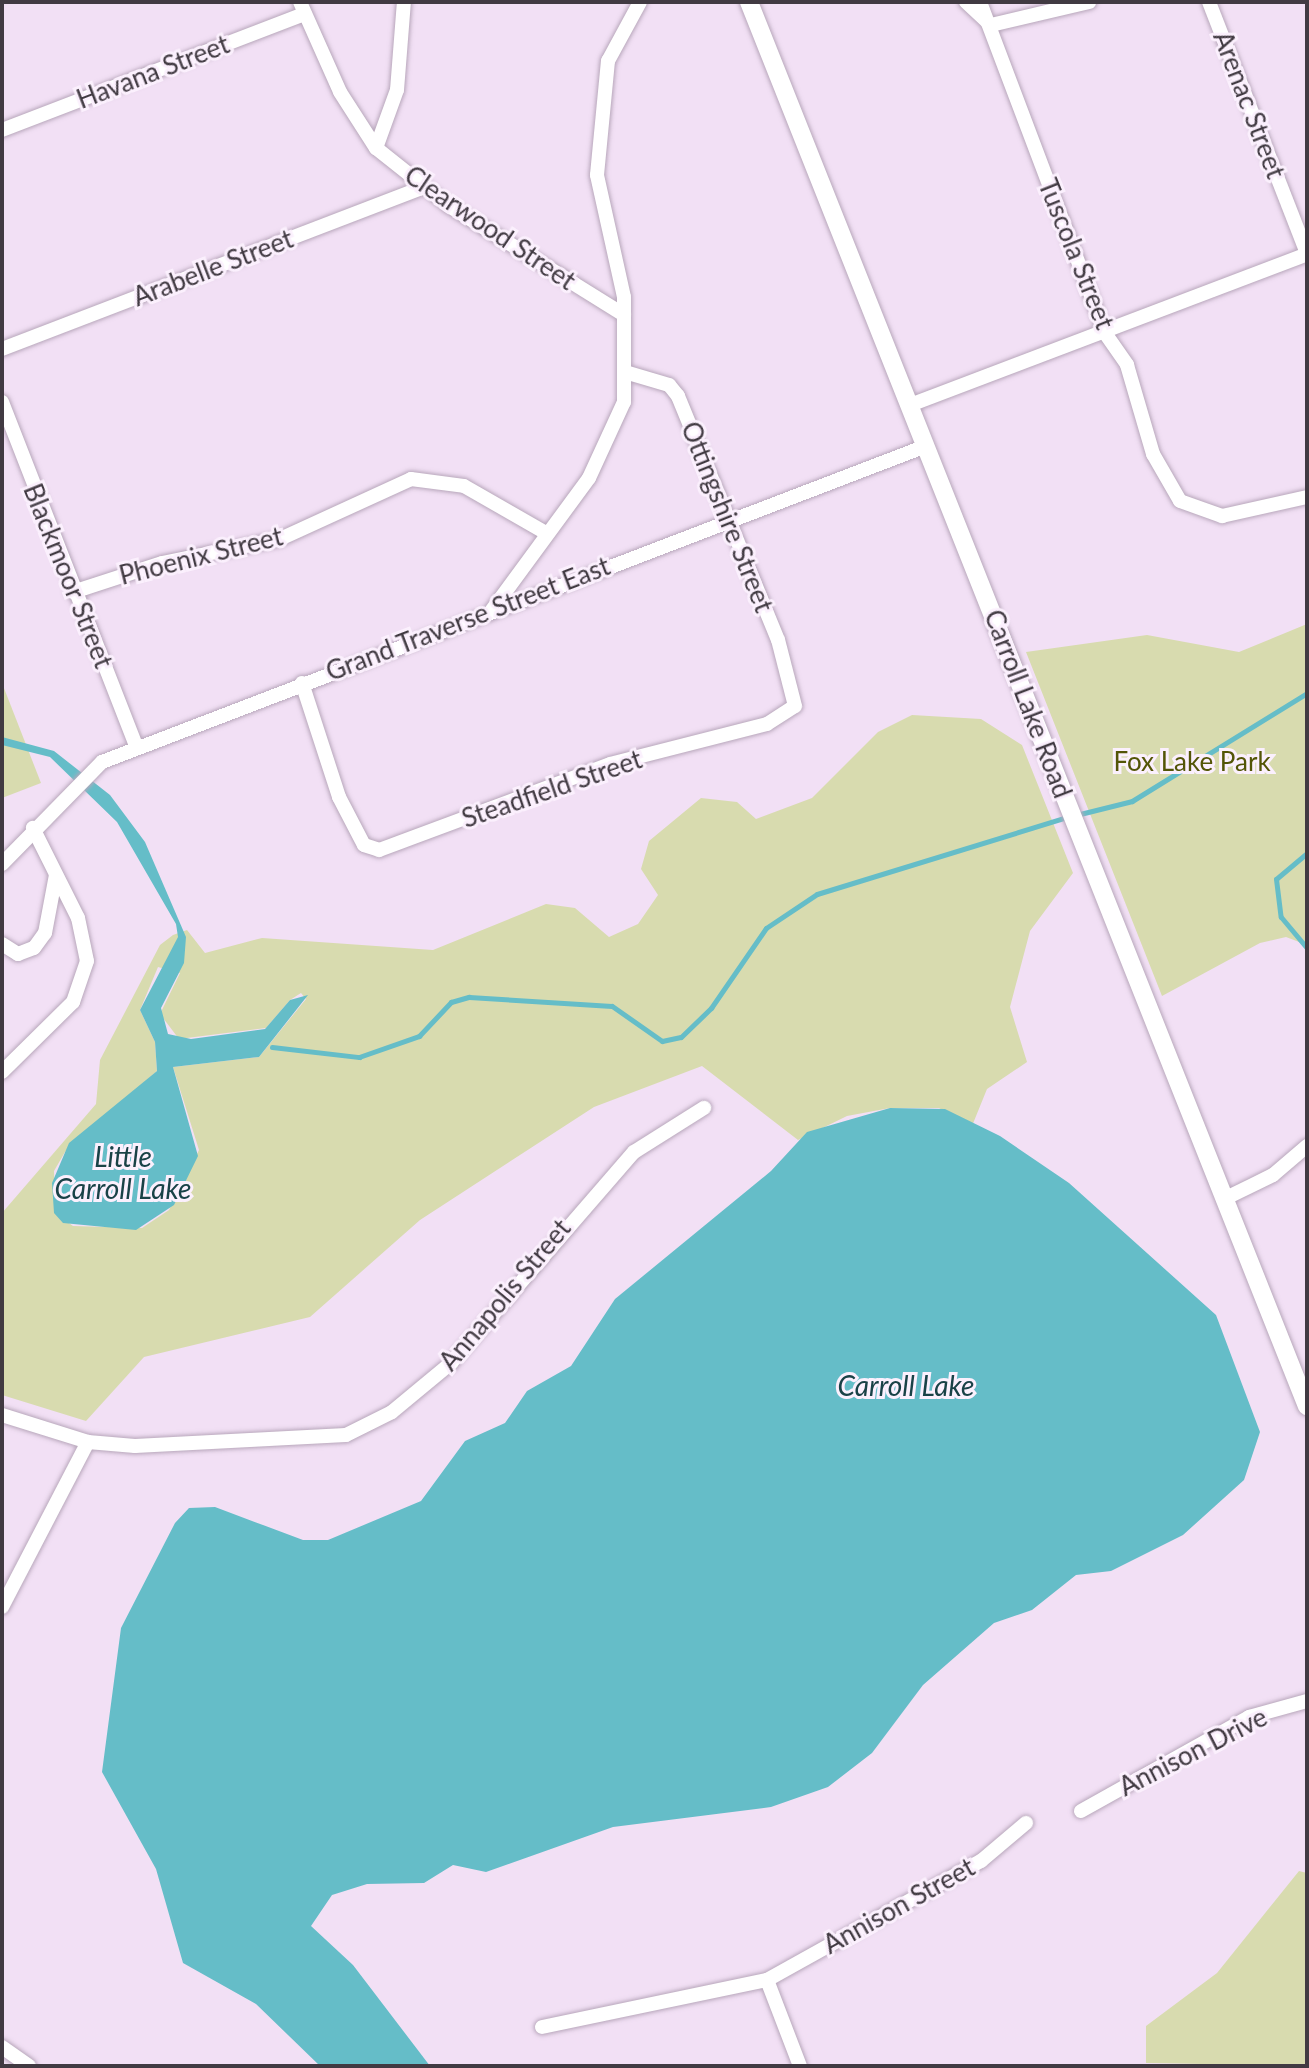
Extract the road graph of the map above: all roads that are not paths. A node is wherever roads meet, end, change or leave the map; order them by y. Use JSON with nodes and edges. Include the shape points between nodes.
{"nodes":[{"id":1,"x":404,"y":2,"type":"edge"},
{"id":2,"x":640,"y":2,"type":"edge"},
{"id":3,"x":749,"y":2,"type":"edge"},
{"id":4,"x":966,"y":2,"type":"edge"},
{"id":5,"x":980,"y":2,"type":"edge"},
{"id":6,"x":1089,"y":2,"type":"edge"},
{"id":7,"x":1209,"y":2,"type":"edge"},
{"id":8,"x":302,"y":8,"type":"edge"},
{"id":9,"x":991,"y":25,"type":"junction"},
{"id":10,"x":2,"y":130,"type":"edge"},
{"id":11,"x":376,"y":148,"type":"junction"},
{"id":12,"x":423,"y":187,"type":"junction"},
{"id":13,"x":1307,"y":253,"type":"edge"},
{"id":14,"x":624,"y":315,"type":"junction"},
{"id":15,"x":1105,"y":333,"type":"junction"},
{"id":16,"x":2,"y":349,"type":"edge"},
{"id":17,"x":625,"y":372,"type":"junction"},
{"id":18,"x":2,"y":402,"type":"edge"},
{"id":19,"x":910,"y":405,"type":"junction"},
{"id":20,"x":926,"y":446,"type":"junction"},
{"id":21,"x":1307,"y":497,"type":"edge"},
{"id":22,"x":726,"y":519,"type":"junction"},
{"id":23,"x":546,"y":533,"type":"junction"},
{"id":24,"x":73,"y":592,"type":"junction"},
{"id":25,"x":491,"y":612,"type":"junction"},
{"id":26,"x":302,"y":683,"type":"junction"},
{"id":27,"x":797,"y":693,"type":"joint"},
{"id":28,"x":137,"y":748,"type":"junction"},
{"id":29,"x":33,"y":828,"type":"junction"},
{"id":30,"x":2,"y":864,"type":"edge"},
{"id":31,"x":56,"y":875,"type":"junction"},
{"id":32,"x":2,"y":944,"type":"edge"},
{"id":33,"x":2,"y":1072,"type":"edge"},
{"id":34,"x":704,"y":1108,"type":"dead end"},
{"id":35,"x":1307,"y":1146,"type":"edge"},
{"id":36,"x":1226,"y":1198,"type":"junction"},
{"id":37,"x":1307,"y":1406,"type":"edge"},
{"id":38,"x":2,"y":1415,"type":"edge"},
{"id":39,"x":88,"y":1442,"type":"junction"},
{"id":40,"x":2,"y":1607,"type":"edge"},
{"id":41,"x":1307,"y":1701,"type":"edge"},
{"id":42,"x":1081,"y":1811,"type":"dead end"},
{"id":43,"x":1026,"y":1823,"type":"dead end"},
{"id":44,"x":767,"y":1980,"type":"junction"},
{"id":45,"x":542,"y":2027,"type":"dead end"},
{"id":46,"x":2,"y":2047,"type":"edge"},
{"id":47,"x":29,"y":2066,"type":"edge"},
{"id":48,"x":800,"y":2066,"type":"edge"}],
"edges":[{"from":1,"to":11,"type":"street","via":[[397,90]]},
{"from":2,"to":14,"type":"street","via":[[608,61],[597,175]]},
{"from":3,"to":19,"type":"street","name":"Carroll Lake Road"},
{"from":4,"to":9,"type":"street"},
{"from":5,"to":9,"type":"street","name":"Tuscola Street"},
{"from":6,"to":9,"type":"street"},
{"from":7,"to":13,"type":"street","name":"Arenac Street"},
{"from":8,"to":10,"type":"street","name":"Havana Street"},
{"from":8,"to":11,"type":"street","name":"Clearwood Street"},
{"from":9,"to":15,"type":"street","name":"Tuscola Street"},
{"from":11,"to":12,"type":"street","name":"Clearwood Street"},
{"from":12,"to":14,"type":"street","name":"Clearwood Street"},
{"from":12,"to":16,"type":"street","name":"Arabelle Street"},
{"from":13,"to":15,"type":"street"},
{"from":14,"to":17,"type":"street"},
{"from":15,"to":19,"type":"street"},
{"from":15,"to":21,"type":"street","name":"Tuscola Street","via":[[1127,365],[1153,454],[1180,501],[1222,516]]},
{"from":17,"to":22,"type":"street","name":"Ottingshire Street","via":[[669,385],[678,396]]},
{"from":17,"to":23,"type":"street","via":[[624,402],[589,478]]},
{"from":18,"to":24,"type":"street","name":"Blackmoor Street"},
{"from":19,"to":20,"type":"street","name":"Carroll Lake Road"},
{"from":20,"to":22,"type":"street","name":"Grand Traverse Street East"},
{"from":20,"to":36,"type":"street","name":"Carroll Lake Road"},
{"from":22,"to":25,"type":"street","name":"Grand Traverse Street East"},
{"from":22,"to":27,"type":"street","name":"Ottingshire Street"},
{"from":23,"to":24,"type":"street","name":"Phoenix Street","via":[[464,486],[411,479],[280,539],[162,563]]},
{"from":23,"to":25,"type":"street"},
{"from":24,"to":28,"type":"street","name":"Blackmoor Street"},
{"from":25,"to":26,"type":"street","name":"Grand Traverse Street East"},
{"from":26,"to":27,"type":"street","name":"Steadfield Street","via":[[351,824],[364,845],[388,850],[610,764],[767,724],[795,706]]},
{"from":26,"to":28,"type":"street","name":"Grand Traverse Street East"},
{"from":28,"to":29,"type":"street","name":"Grand Traverse Street East","via":[[91,772]]},
{"from":29,"to":30,"type":"street"},
{"from":29,"to":31,"type":"street"},
{"from":31,"to":32,"type":"street","via":[[45,933],[34,948],[18,954]]},
{"from":31,"to":33,"type":"street","via":[[85,939],[82,983],[73,1002]]},
{"from":34,"to":39,"type":"street","name":"Annapolis Street","via":[[634,1152],[451,1363],[370,1425],[278,1444]]},
{"from":35,"to":36,"type":"street","via":[[1273,1175]]},
{"from":36,"to":37,"type":"street","name":"Carroll Lake Road"},
{"from":38,"to":39,"type":"street","name":"Annapolis Street"},
{"from":39,"to":40,"type":"street"},
{"from":41,"to":42,"type":"street","name":"Annison Drive","via":[[1249,1717]]},
{"from":43,"to":44,"type":"street","name":"Annison Street","via":[[981,1861]]},
{"from":44,"to":45,"type":"street"},
{"from":44,"to":48,"type":"street"},
{"from":46,"to":47,"type":"street"}]}
